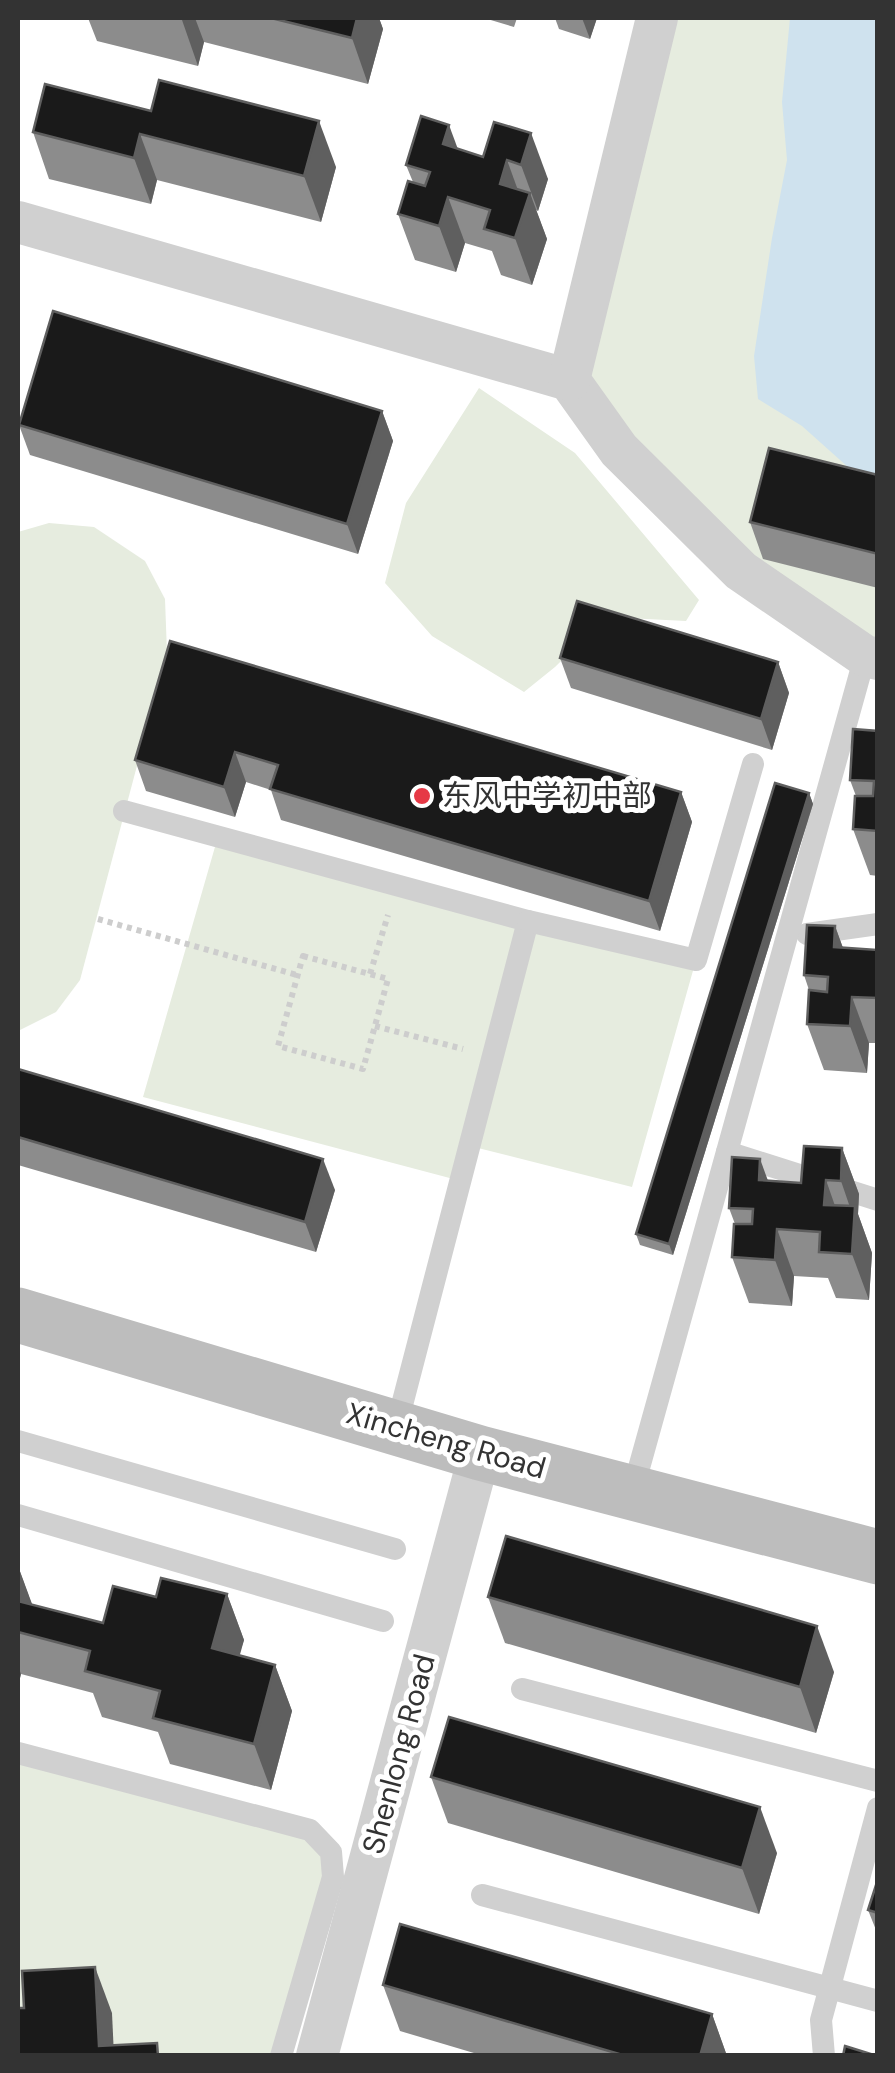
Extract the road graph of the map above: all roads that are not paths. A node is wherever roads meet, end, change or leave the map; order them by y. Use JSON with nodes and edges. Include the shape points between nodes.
{"nodes":[{"id":1,"x":657,"y":18,"type":"edge"},
{"id":2,"x":18,"y":222,"type":"edge"},
{"id":3,"x":569,"y":380,"type":"junction"},
{"id":4,"x":871,"y":657,"type":"edge"},
{"id":5,"x":753,"y":764,"type":"dead end"},
{"id":6,"x":124,"y":811,"type":"dead end"},
{"id":7,"x":528,"y":921,"type":"junction"},
{"id":8,"x":878,"y":924,"type":"edge"},
{"id":9,"x":787,"y":936,"type":"junction"},
{"id":10,"x":727,"y":1152,"type":"junction"},
{"id":11,"x":878,"y":1200,"type":"edge"},
{"id":12,"x":18,"y":1315,"type":"edge"},
{"id":13,"x":396,"y":1428,"type":"junction"},
{"id":14,"x":18,"y":1441,"type":"edge"},
{"id":15,"x":480,"y":1453,"type":"junction"},
{"id":16,"x":632,"y":1493,"type":"junction"},
{"id":17,"x":18,"y":1515,"type":"edge"},
{"id":18,"x":395,"y":1549,"type":"dead end"},
{"id":19,"x":878,"y":1557,"type":"edge"},
{"id":20,"x":383,"y":1621,"type":"dead end"},
{"id":21,"x":522,"y":1689,"type":"dead end"},
{"id":22,"x":18,"y":1753,"type":"edge"},
{"id":23,"x":878,"y":1781,"type":"edge"},
{"id":24,"x":878,"y":1808,"type":"edge"},
{"id":25,"x":482,"y":1895,"type":"dead end"},
{"id":26,"x":829,"y":1988,"type":"junction"},
{"id":27,"x":878,"y":2001,"type":"edge"},
{"id":28,"x":281,"y":2056,"type":"edge"},
{"id":29,"x":318,"y":2056,"type":"edge"},
{"id":30,"x":824,"y":2056,"type":"edge"}],
"edges":[{"from":1,"to":3,"type":"street"},
{"from":2,"to":3,"type":"street"},
{"from":3,"to":4,"type":"street","via":[[619,450],[741,571]]},
{"from":4,"to":9,"type":"lane"},
{"from":5,"to":7,"type":"lane","via":[[696,960]]},
{"from":6,"to":7,"type":"lane"},
{"from":7,"to":13,"type":"lane"},
{"from":8,"to":9,"type":"lane"},
{"from":9,"to":10,"type":"lane"},
{"from":10,"to":11,"type":"lane"},
{"from":10,"to":16,"type":"lane"},
{"from":12,"to":13,"type":"street","name":"Xincheng Road"},
{"from":13,"to":15,"type":"street","name":"Xincheng Road"},
{"from":14,"to":18,"type":"lane"},
{"from":15,"to":16,"type":"street","name":"Xincheng Road"},
{"from":15,"to":29,"type":"street","name":"Shenlong Road"},
{"from":16,"to":19,"type":"street","name":"Xincheng Road"},
{"from":17,"to":20,"type":"lane"},
{"from":21,"to":23,"type":"lane"},
{"from":22,"to":28,"type":"lane","via":[[310,1830],[331,1852],[333,1877]]},
{"from":24,"to":26,"type":"lane"},
{"from":25,"to":26,"type":"lane"},
{"from":26,"to":27,"type":"lane"},
{"from":26,"to":30,"type":"lane","via":[[821,2020]]}]}
